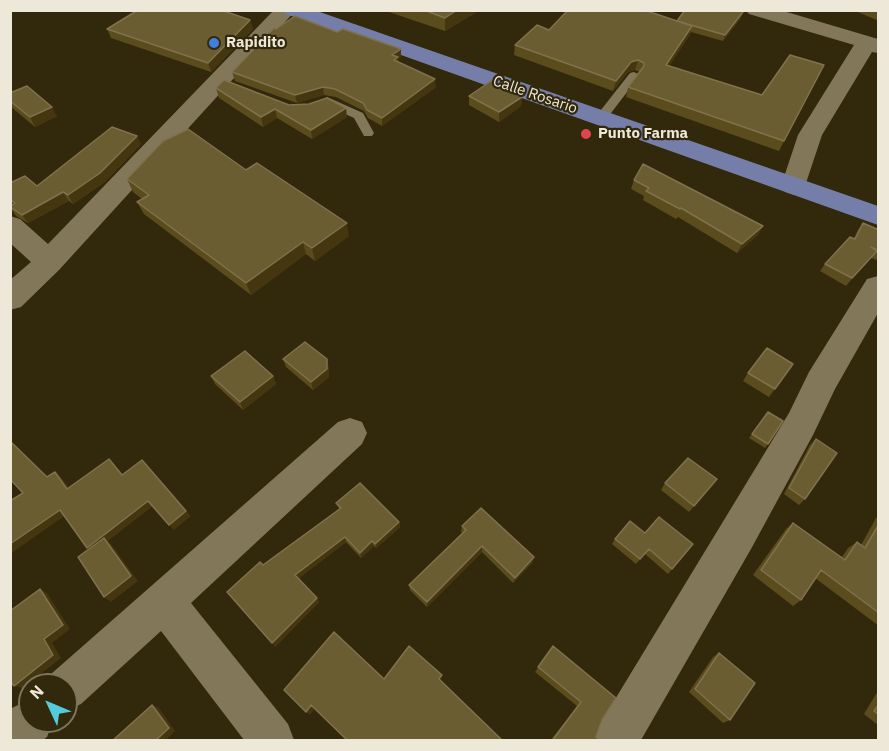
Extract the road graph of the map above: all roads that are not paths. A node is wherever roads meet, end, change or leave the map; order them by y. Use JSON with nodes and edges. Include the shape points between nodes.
{"nodes":[{"id":1,"x":286,"y":10,"type":"edge"},
{"id":2,"x":293,"y":10,"type":"edge"},
{"id":3,"x":756,"y":10,"type":"edge"},
{"id":4,"x":873,"y":44,"type":"edge"},
{"id":5,"x":633,"y":75,"type":"edge"},
{"id":6,"x":318,"y":104,"type":"edge"},
{"id":7,"x":601,"y":118,"type":"junction"},
{"id":8,"x":368,"y":133,"type":"dead end"},
{"id":9,"x":794,"y":186,"type":"junction"},
{"id":10,"x":879,"y":216,"type":"edge"},
{"id":11,"x":10,"y":226,"type":"edge"},
{"id":12,"x":50,"y":262,"type":"junction"},
{"id":13,"x":879,"y":286,"type":"edge"},
{"id":14,"x":10,"y":299,"type":"edge"},
{"id":15,"x":350,"y":433,"type":"dead end"},
{"id":16,"x":163,"y":600,"type":"junction"},
{"id":17,"x":78,"y":678,"type":"edge"},
{"id":18,"x":272,"y":741,"type":"edge"},
{"id":19,"x":616,"y":741,"type":"edge"}],
"edges":[{"from":1,"to":12,"type":"street","via":[[224,83]]},
{"from":2,"to":7,"type":"main road","name":"Calle Rosario"},
{"from":3,"to":4,"type":"street"},
{"from":4,"to":9,"type":"street","via":[[810,135]]},
{"from":5,"to":7,"type":"lane"},
{"from":6,"to":8,"type":"lane","via":[[332,102],[359,116]]},
{"from":7,"to":9,"type":"main road","name":"Calle Rosario"},
{"from":9,"to":10,"type":"main road","name":"Calle Rosario"},
{"from":11,"to":12,"type":"street"},
{"from":12,"to":14,"type":"street"},
{"from":13,"to":19,"type":"street"},
{"from":15,"to":16,"type":"street"},
{"from":16,"to":17,"type":"street"},
{"from":16,"to":18,"type":"street"}]}
